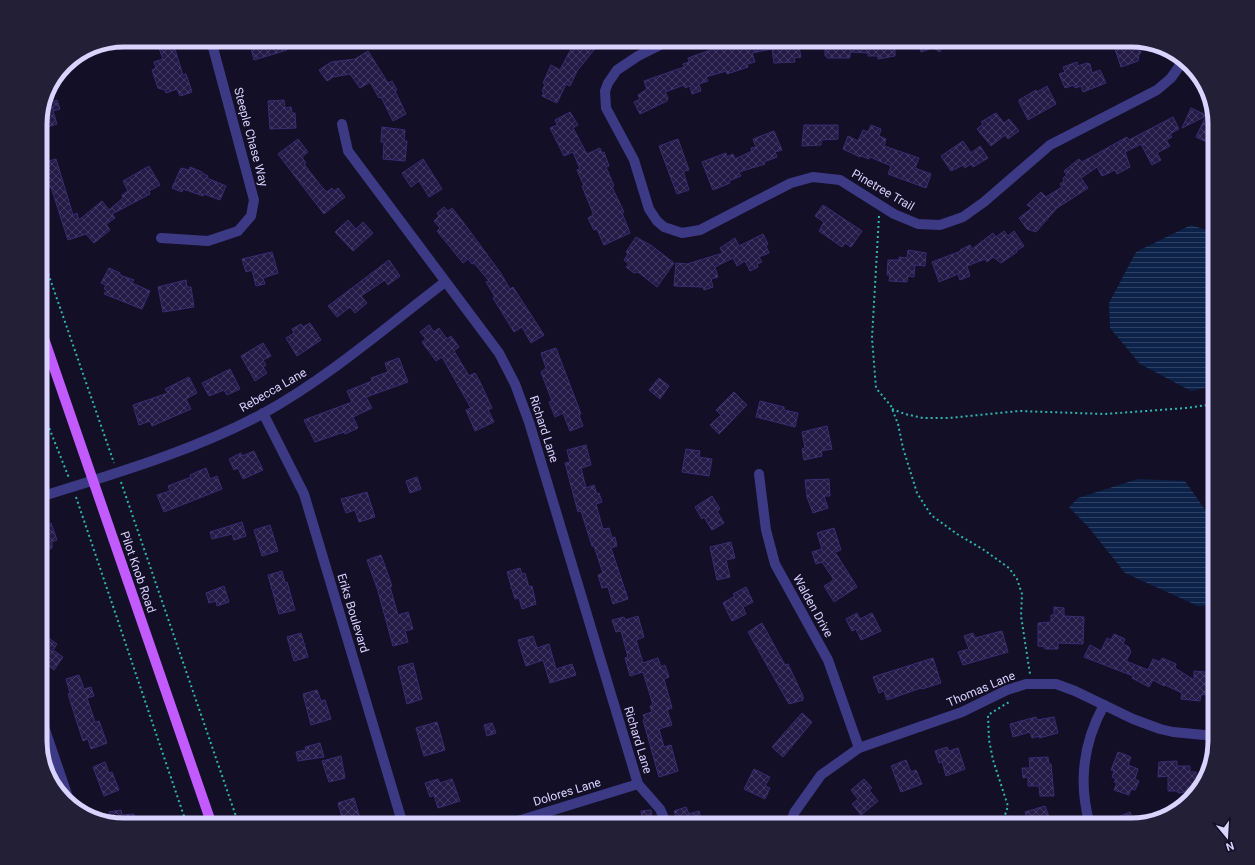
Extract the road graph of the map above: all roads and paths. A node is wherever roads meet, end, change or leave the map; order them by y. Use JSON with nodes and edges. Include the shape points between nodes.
{"nodes":[{"id":1,"x":213,"y":47,"type":"edge"},
{"id":2,"x":657,"y":47,"type":"edge"},
{"id":3,"x":1181,"y":65,"type":"edge"},
{"id":4,"x":342,"y":124,"type":"dead end"},
{"id":5,"x":879,"y":204,"type":"junction"},
{"id":6,"x":162,"y":238,"type":"dead end"},
{"id":7,"x":47,"y":270,"type":"edge"},
{"id":8,"x":445,"y":282,"type":"junction"},
{"id":9,"x":47,"y":347,"type":"edge"},
{"id":10,"x":1208,"y":405,"type":"edge"},
{"id":11,"x":892,"y":409,"type":"junction"},
{"id":12,"x":264,"y":413,"type":"junction"},
{"id":13,"x":47,"y":423,"type":"edge"},
{"id":14,"x":117,"y":472,"type":"junction"},
{"id":15,"x":759,"y":474,"type":"dead end"},
{"id":16,"x":93,"y":481,"type":"junction"},
{"id":17,"x":72,"y":487,"type":"junction"},
{"id":18,"x":47,"y":495,"type":"edge"},
{"id":19,"x":1031,"y":684,"type":"junction"},
{"id":20,"x":1011,"y":700,"type":"dead end"},
{"id":21,"x":1104,"y":705,"type":"junction"},
{"id":22,"x":1208,"y":735,"type":"edge"},
{"id":23,"x":47,"y":736,"type":"edge"},
{"id":24,"x":859,"y":748,"type":"junction"},
{"id":25,"x":638,"y":784,"type":"junction"},
{"id":26,"x":66,"y":792,"type":"edge"},
{"id":27,"x":185,"y":818,"type":"edge"},
{"id":28,"x":210,"y":818,"type":"edge"},
{"id":29,"x":236,"y":818,"type":"edge"},
{"id":30,"x":401,"y":818,"type":"edge"},
{"id":31,"x":528,"y":818,"type":"edge"},
{"id":32,"x":664,"y":818,"type":"edge"},
{"id":33,"x":792,"y":818,"type":"edge"},
{"id":34,"x":1004,"y":818,"type":"edge"},
{"id":35,"x":1089,"y":818,"type":"edge"}],
"edges":[{"from":1,"to":6,"type":"street","name":"Steeple Chase Way","via":[[254,200],[251,216],[238,231],[208,241]]},
{"from":2,"to":5,"type":"street","name":"Pinetree Trail","via":[[617,70],[605,91],[606,108],[634,160],[649,209],[664,226],[682,233],[700,230],[792,183],[813,176],[840,180]]},
{"from":3,"to":5,"type":"street","name":"Pinetree Trail","via":[[1157,90],[1050,144],[984,202],[963,217],[940,225],[918,224],[894,214]]},
{"from":4,"to":8,"type":"street","name":"Richard Lane","via":[[348,150]]},
{"from":5,"to":11,"type":"path","via":[[873,358],[876,388]]},
{"from":7,"to":14,"type":"path"},
{"from":8,"to":12,"type":"street","name":"Rebecca Lane","via":[[328,373]]},
{"from":8,"to":25,"type":"street","name":"Richard Lane","via":[[499,353],[517,390]]},
{"from":9,"to":16,"type":"main road","name":"Pilot Knob Road"},
{"from":10,"to":11,"type":"path","via":[[1105,414],[1019,411],[949,418],[923,418]]},
{"from":11,"to":19,"type":"path","via":[[917,493],[931,515],[1009,568],[1017,579],[1022,594],[1021,616]]},
{"from":12,"to":14,"type":"street","name":"Rebecca Lane","via":[[188,448]]},
{"from":12,"to":30,"type":"street","name":"Eriks Boulevard","via":[[304,494]]},
{"from":13,"to":17,"type":"path"},
{"from":14,"to":16,"type":"street","name":"Rebecca Lane"},
{"from":14,"to":29,"type":"path"},
{"from":15,"to":24,"type":"street","name":"Walden Drive","via":[[766,530],[775,564],[828,660]]},
{"from":16,"to":17,"type":"street","name":"Rebecca Lane"},
{"from":16,"to":28,"type":"main road","name":"Pilot Knob Road"},
{"from":17,"to":18,"type":"street","name":"Rebecca Lane"},
{"from":17,"to":27,"type":"path"},
{"from":19,"to":21,"type":"street","name":"Thomas Lane","via":[[1056,684]]},
{"from":19,"to":24,"type":"street","name":"Thomas Lane","via":[[1007,690],[962,712]]},
{"from":20,"to":34,"type":"path","via":[[988,715],[993,760],[1008,806]]},
{"from":21,"to":22,"type":"street","name":"Thomas Lane","via":[[1160,729]]},
{"from":21,"to":35,"type":"street","via":[[1091,732],[1084,765],[1084,796]]},
{"from":23,"to":26,"type":"street"},
{"from":24,"to":33,"type":"street","name":"Thomas Lane","via":[[821,775]]},
{"from":25,"to":31,"type":"street","name":"Dolores Lane"},
{"from":25,"to":32,"type":"street","via":[[660,809]]}]}
